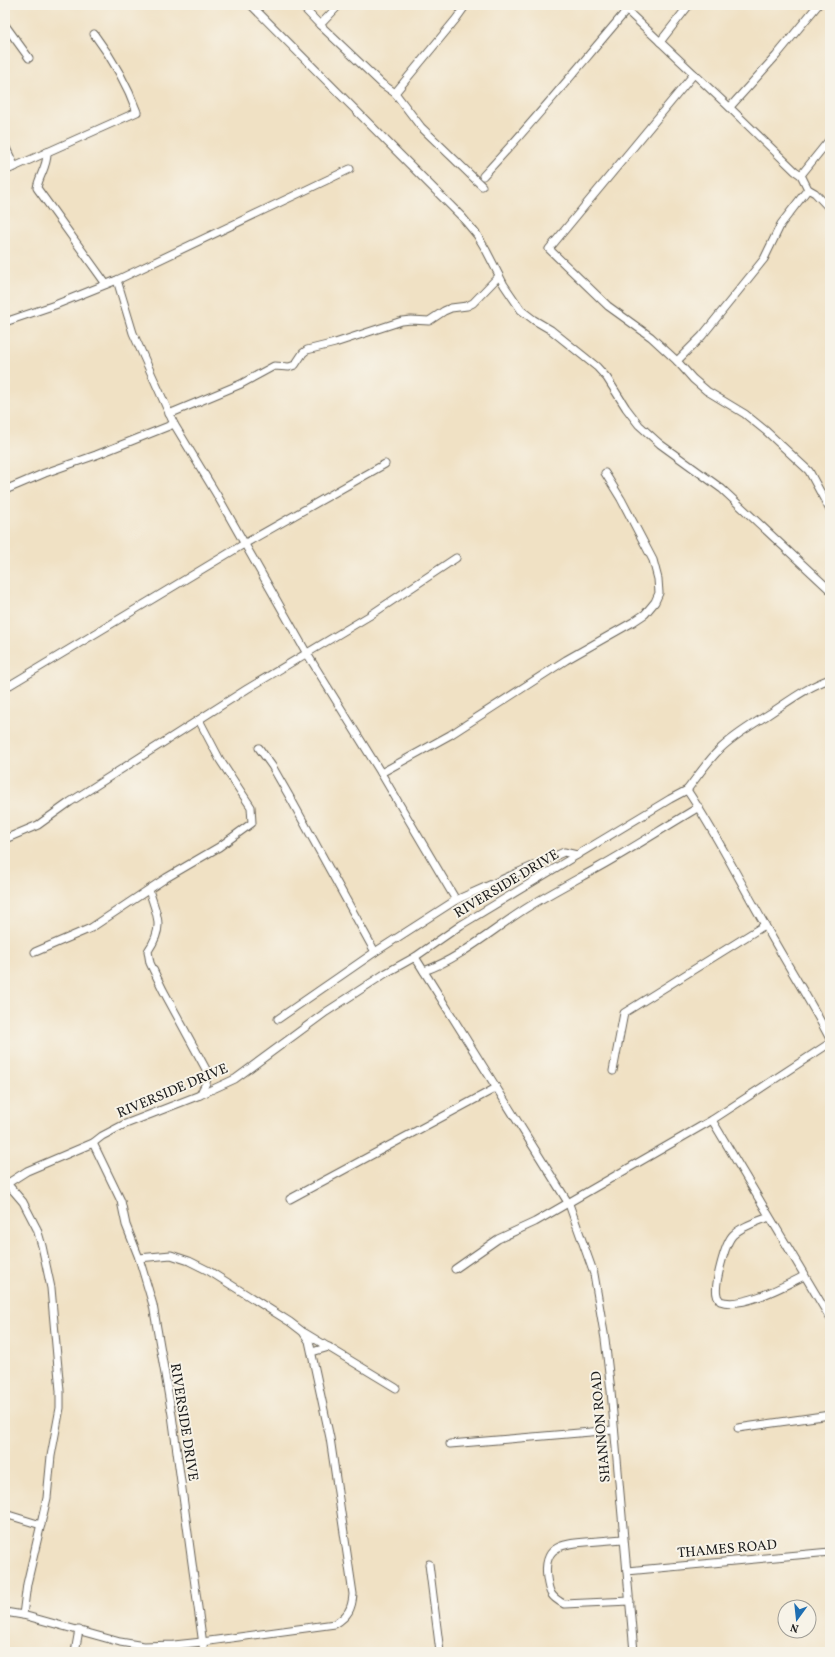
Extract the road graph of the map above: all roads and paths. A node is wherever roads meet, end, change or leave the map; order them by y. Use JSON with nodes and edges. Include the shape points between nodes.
{"nodes":[{"id":1,"x":251,"y":5,"type":"edge"},
{"id":2,"x":302,"y":5,"type":"edge"},
{"id":3,"x":339,"y":5,"type":"edge"},
{"id":4,"x":466,"y":5,"type":"edge"},
{"id":5,"x":622,"y":5,"type":"edge"},
{"id":6,"x":689,"y":5,"type":"edge"},
{"id":7,"x":818,"y":5,"type":"edge"},
{"id":8,"x":627,"y":10,"type":"junction"},
{"id":9,"x":5,"y":25,"type":"edge"},
{"id":10,"x":320,"y":25,"type":"junction"},
{"id":11,"x":94,"y":34,"type":"dead end"},
{"id":12,"x":660,"y":42,"type":"junction"},
{"id":13,"x":29,"y":58,"type":"dead end"},
{"id":14,"x":694,"y":74,"type":"junction"},
{"id":15,"x":394,"y":93,"type":"junction"},
{"id":16,"x":730,"y":107,"type":"junction"},
{"id":17,"x":830,"y":139,"type":"edge"},
{"id":18,"x":5,"y":146,"type":"edge"},
{"id":19,"x":47,"y":152,"type":"junction"},
{"id":20,"x":16,"y":167,"type":"junction"},
{"id":21,"x":350,"y":169,"type":"dead end"},
{"id":22,"x":5,"y":171,"type":"edge"},
{"id":23,"x":801,"y":175,"type":"junction"},
{"id":24,"x":483,"y":176,"type":"dead end"},
{"id":25,"x":482,"y":186,"type":"dead end"},
{"id":26,"x":808,"y":189,"type":"junction"},
{"id":27,"x":830,"y":209,"type":"edge"},
{"id":28,"x":499,"y":276,"type":"junction"},
{"id":29,"x":117,"y":280,"type":"junction"},
{"id":30,"x":106,"y":284,"type":"junction"},
{"id":31,"x":5,"y":322,"type":"edge"},
{"id":32,"x":677,"y":361,"type":"junction"},
{"id":33,"x":169,"y":414,"type":"junction"},
{"id":34,"x":174,"y":424,"type":"junction"},
{"id":35,"x":385,"y":464,"type":"dead end"},
{"id":36,"x":605,"y":473,"type":"dead end"},
{"id":37,"x":5,"y":490,"type":"edge"},
{"id":38,"x":830,"y":510,"type":"edge"},
{"id":39,"x":244,"y":544,"type":"junction"},
{"id":40,"x":456,"y":558,"type":"dead end"},
{"id":41,"x":830,"y":590,"type":"edge"},
{"id":42,"x":306,"y":652,"type":"junction"},
{"id":43,"x":830,"y":679,"type":"edge"},
{"id":44,"x":5,"y":688,"type":"edge"},
{"id":45,"x":199,"y":720,"type":"junction"},
{"id":46,"x":259,"y":748,"type":"dead end"},
{"id":47,"x":381,"y":773,"type":"junction"},
{"id":48,"x":687,"y":790,"type":"junction"},
{"id":49,"x":698,"y":807,"type":"junction"},
{"id":50,"x":5,"y":839,"type":"edge"},
{"id":51,"x":578,"y":855,"type":"junction"},
{"id":52,"x":148,"y":890,"type":"junction"},
{"id":53,"x":456,"y":900,"type":"junction"},
{"id":54,"x":764,"y":925,"type":"junction"},
{"id":55,"x":35,"y":952,"type":"dead end"},
{"id":56,"x":375,"y":952,"type":"junction"},
{"id":57,"x":415,"y":957,"type":"junction"},
{"id":58,"x":424,"y":971,"type":"junction"},
{"id":59,"x":278,"y":1019,"type":"dead end"},
{"id":60,"x":830,"y":1039,"type":"edge"},
{"id":61,"x":830,"y":1043,"type":"edge"},
{"id":62,"x":613,"y":1071,"type":"dead end"},
{"id":63,"x":496,"y":1088,"type":"junction"},
{"id":64,"x":200,"y":1095,"type":"junction"},
{"id":65,"x":712,"y":1120,"type":"junction"},
{"id":66,"x":93,"y":1143,"type":"junction"},
{"id":67,"x":6,"y":1183,"type":"edge"},
{"id":68,"x":290,"y":1199,"type":"dead end"},
{"id":69,"x":568,"y":1204,"type":"junction"},
{"id":70,"x":769,"y":1216,"type":"junction"},
{"id":71,"x":139,"y":1258,"type":"junction"},
{"id":72,"x":455,"y":1269,"type":"dead end"},
{"id":73,"x":804,"y":1276,"type":"junction"},
{"id":74,"x":830,"y":1318,"type":"edge"},
{"id":75,"x":303,"y":1332,"type":"junction"},
{"id":76,"x":329,"y":1348,"type":"junction"},
{"id":77,"x":312,"y":1352,"type":"junction"},
{"id":78,"x":396,"y":1388,"type":"dead end"},
{"id":79,"x":830,"y":1415,"type":"edge"},
{"id":80,"x":738,"y":1428,"type":"dead end"},
{"id":81,"x":614,"y":1430,"type":"junction"},
{"id":82,"x":450,"y":1444,"type":"dead end"},
{"id":83,"x":5,"y":1514,"type":"edge"},
{"id":84,"x":41,"y":1526,"type":"junction"},
{"id":85,"x":623,"y":1539,"type":"junction"},
{"id":86,"x":830,"y":1552,"type":"edge"},
{"id":87,"x":429,"y":1564,"type":"dead end"},
{"id":88,"x":627,"y":1571,"type":"junction"},
{"id":89,"x":630,"y":1601,"type":"junction"},
{"id":90,"x":5,"y":1612,"type":"edge"},
{"id":91,"x":23,"y":1615,"type":"junction"},
{"id":92,"x":79,"y":1630,"type":"junction"},
{"id":93,"x":202,"y":1642,"type":"junction"},
{"id":94,"x":75,"y":1652,"type":"edge"},
{"id":95,"x":204,"y":1652,"type":"edge"},
{"id":96,"x":440,"y":1652,"type":"edge"},
{"id":97,"x":634,"y":1652,"type":"edge"}],
"edges":[{"from":1,"to":28,"type":"street","via":[[462,217],[477,234]]},
{"from":2,"to":10,"type":"street"},
{"from":3,"to":10,"type":"street"},
{"from":4,"to":15,"type":"street"},
{"from":5,"to":8,"type":"street"},
{"from":6,"to":12,"type":"street"},
{"from":7,"to":16,"type":"street"},
{"from":8,"to":12,"type":"street"},
{"from":8,"to":24,"type":"street"},
{"from":9,"to":13,"type":"street"},
{"from":10,"to":15,"type":"street"},
{"from":11,"to":19,"type":"street","via":[[110,56],[137,112]]},
{"from":12,"to":14,"type":"street"},
{"from":14,"to":16,"type":"street"},
{"from":14,"to":32,"type":"street","via":[[550,249],[608,306],[651,337]]},
{"from":15,"to":25,"type":"street","via":[[421,127]]},
{"from":16,"to":23,"type":"street"},
{"from":17,"to":23,"type":"street"},
{"from":18,"to":20,"type":"street"},
{"from":19,"to":20,"type":"street"},
{"from":19,"to":30,"type":"street","via":[[46,165],[37,188]]},
{"from":20,"to":22,"type":"street"},
{"from":21,"to":29,"type":"street"},
{"from":23,"to":26,"type":"street"},
{"from":26,"to":27,"type":"street"},
{"from":26,"to":32,"type":"street","via":[[781,224],[764,259],[702,336]]},
{"from":28,"to":33,"type":"street","via":[[473,304],[451,308],[429,321],[402,321],[335,344],[307,350],[295,365],[274,366],[241,384]]},
{"from":28,"to":41,"type":"street","via":[[521,310],[551,330],[603,372],[639,425],[660,444],[722,490]]},
{"from":29,"to":30,"type":"street"},
{"from":29,"to":33,"type":"street","via":[[133,333]]},
{"from":30,"to":31,"type":"street"},
{"from":32,"to":38,"type":"street","via":[[707,391],[745,414],[809,471]]},
{"from":33,"to":34,"type":"street"},
{"from":34,"to":37,"type":"street"},
{"from":34,"to":39,"type":"street"},
{"from":35,"to":39,"type":"street"},
{"from":36,"to":47,"type":"street","via":[[653,560],[659,593],[655,602],[645,614],[566,660],[450,735]]},
{"from":39,"to":42,"type":"street"},
{"from":39,"to":44,"type":"street"},
{"from":40,"to":42,"type":"street","via":[[369,616]]},
{"from":42,"to":45,"type":"street"},
{"from":42,"to":47,"type":"street"},
{"from":43,"to":48,"type":"street","via":[[815,684],[743,730],[720,749]]},
{"from":45,"to":50,"type":"street","via":[[38,825]]},
{"from":45,"to":52,"type":"street","via":[[220,760],[251,807],[252,822],[219,847]]},
{"from":46,"to":56,"type":"street","via":[[292,800]]},
{"from":47,"to":53,"type":"street"},
{"from":48,"to":49,"type":"street"},
{"from":48,"to":51,"type":"street","name":"RIVERSIDE DRIVE"},
{"from":49,"to":54,"type":"street"},
{"from":49,"to":58,"type":"street","via":[[600,867],[567,883],[455,956]]},
{"from":51,"to":53,"type":"street","via":[[564,852]]},
{"from":51,"to":57,"type":"street","name":"RIVERSIDE DRIVE","via":[[461,925]]},
{"from":52,"to":55,"type":"street","via":[[91,928]]},
{"from":52,"to":64,"type":"street","via":[[160,926],[156,940],[148,951],[150,963],[208,1073]]},
{"from":53,"to":56,"type":"street"},
{"from":54,"to":60,"type":"street","via":[[815,1009]]},
{"from":54,"to":62,"type":"street","via":[[624,1013]]},
{"from":56,"to":59,"type":"street"},
{"from":57,"to":58,"type":"street","name":"SHANNON ROAD"},
{"from":57,"to":64,"type":"street","name":"RIVERSIDE DRIVE","via":[[326,1012],[234,1079]]},
{"from":58,"to":63,"type":"street","name":"SHANNON ROAD"},
{"from":61,"to":65,"type":"street"},
{"from":63,"to":68,"type":"street"},
{"from":63,"to":69,"type":"street","name":"SHANNON ROAD"},
{"from":64,"to":66,"type":"street","name":"RIVERSIDE DRIVE","via":[[123,1125]]},
{"from":65,"to":69,"type":"street"},
{"from":65,"to":70,"type":"street"},
{"from":66,"to":67,"type":"street","name":"RIVERSIDE DRIVE","via":[[27,1171]]},
{"from":66,"to":71,"type":"street","name":"RIVERSIDE DRIVE","via":[[121,1201],[126,1225]]},
{"from":67,"to":84,"type":"street","via":[[23,1202],[37,1229],[50,1288],[54,1324],[60,1408]]},
{"from":69,"to":72,"type":"street","via":[[498,1239]]},
{"from":69,"to":81,"type":"street","name":"SHANNON ROAD","via":[[594,1274],[605,1339]]},
{"from":70,"to":73,"type":"street"},
{"from":70,"to":73,"type":"street","via":[[732,1235],[724,1250],[719,1276],[717,1294],[720,1301],[726,1303],[756,1297]]},
{"from":71,"to":75,"type":"street","via":[[171,1255],[189,1261],[209,1271]]},
{"from":71,"to":93,"type":"street","name":"RIVERSIDE DRIVE","via":[[153,1306],[172,1415]]},
{"from":73,"to":74,"type":"street"},
{"from":75,"to":76,"type":"street"},
{"from":75,"to":77,"type":"street"},
{"from":76,"to":77,"type":"street"},
{"from":76,"to":78,"type":"street"},
{"from":77,"to":93,"type":"street","via":[[330,1438],[353,1594],[352,1604],[345,1618],[335,1624]]},
{"from":79,"to":80,"type":"street"},
{"from":81,"to":82,"type":"street"},
{"from":81,"to":85,"type":"street","name":"SHANNON ROAD"},
{"from":83,"to":84,"type":"street"},
{"from":84,"to":91,"type":"street","via":[[27,1584]]},
{"from":85,"to":88,"type":"street","name":"SHANNON ROAD"},
{"from":85,"to":89,"type":"street","via":[[566,1544],[554,1550],[545,1565],[549,1592],[564,1604]]},
{"from":86,"to":88,"type":"street","name":"THAMES ROAD"},
{"from":87,"to":96,"type":"street"},
{"from":88,"to":89,"type":"street","name":"SHANNON ROAD"},
{"from":89,"to":97,"type":"street","name":"SHANNON ROAD"},
{"from":90,"to":91,"type":"street"},
{"from":91,"to":92,"type":"street"},
{"from":92,"to":93,"type":"street","via":[[144,1646]]},
{"from":92,"to":94,"type":"street"},
{"from":93,"to":95,"type":"street","name":"RIVERSIDE DRIVE"}]}
